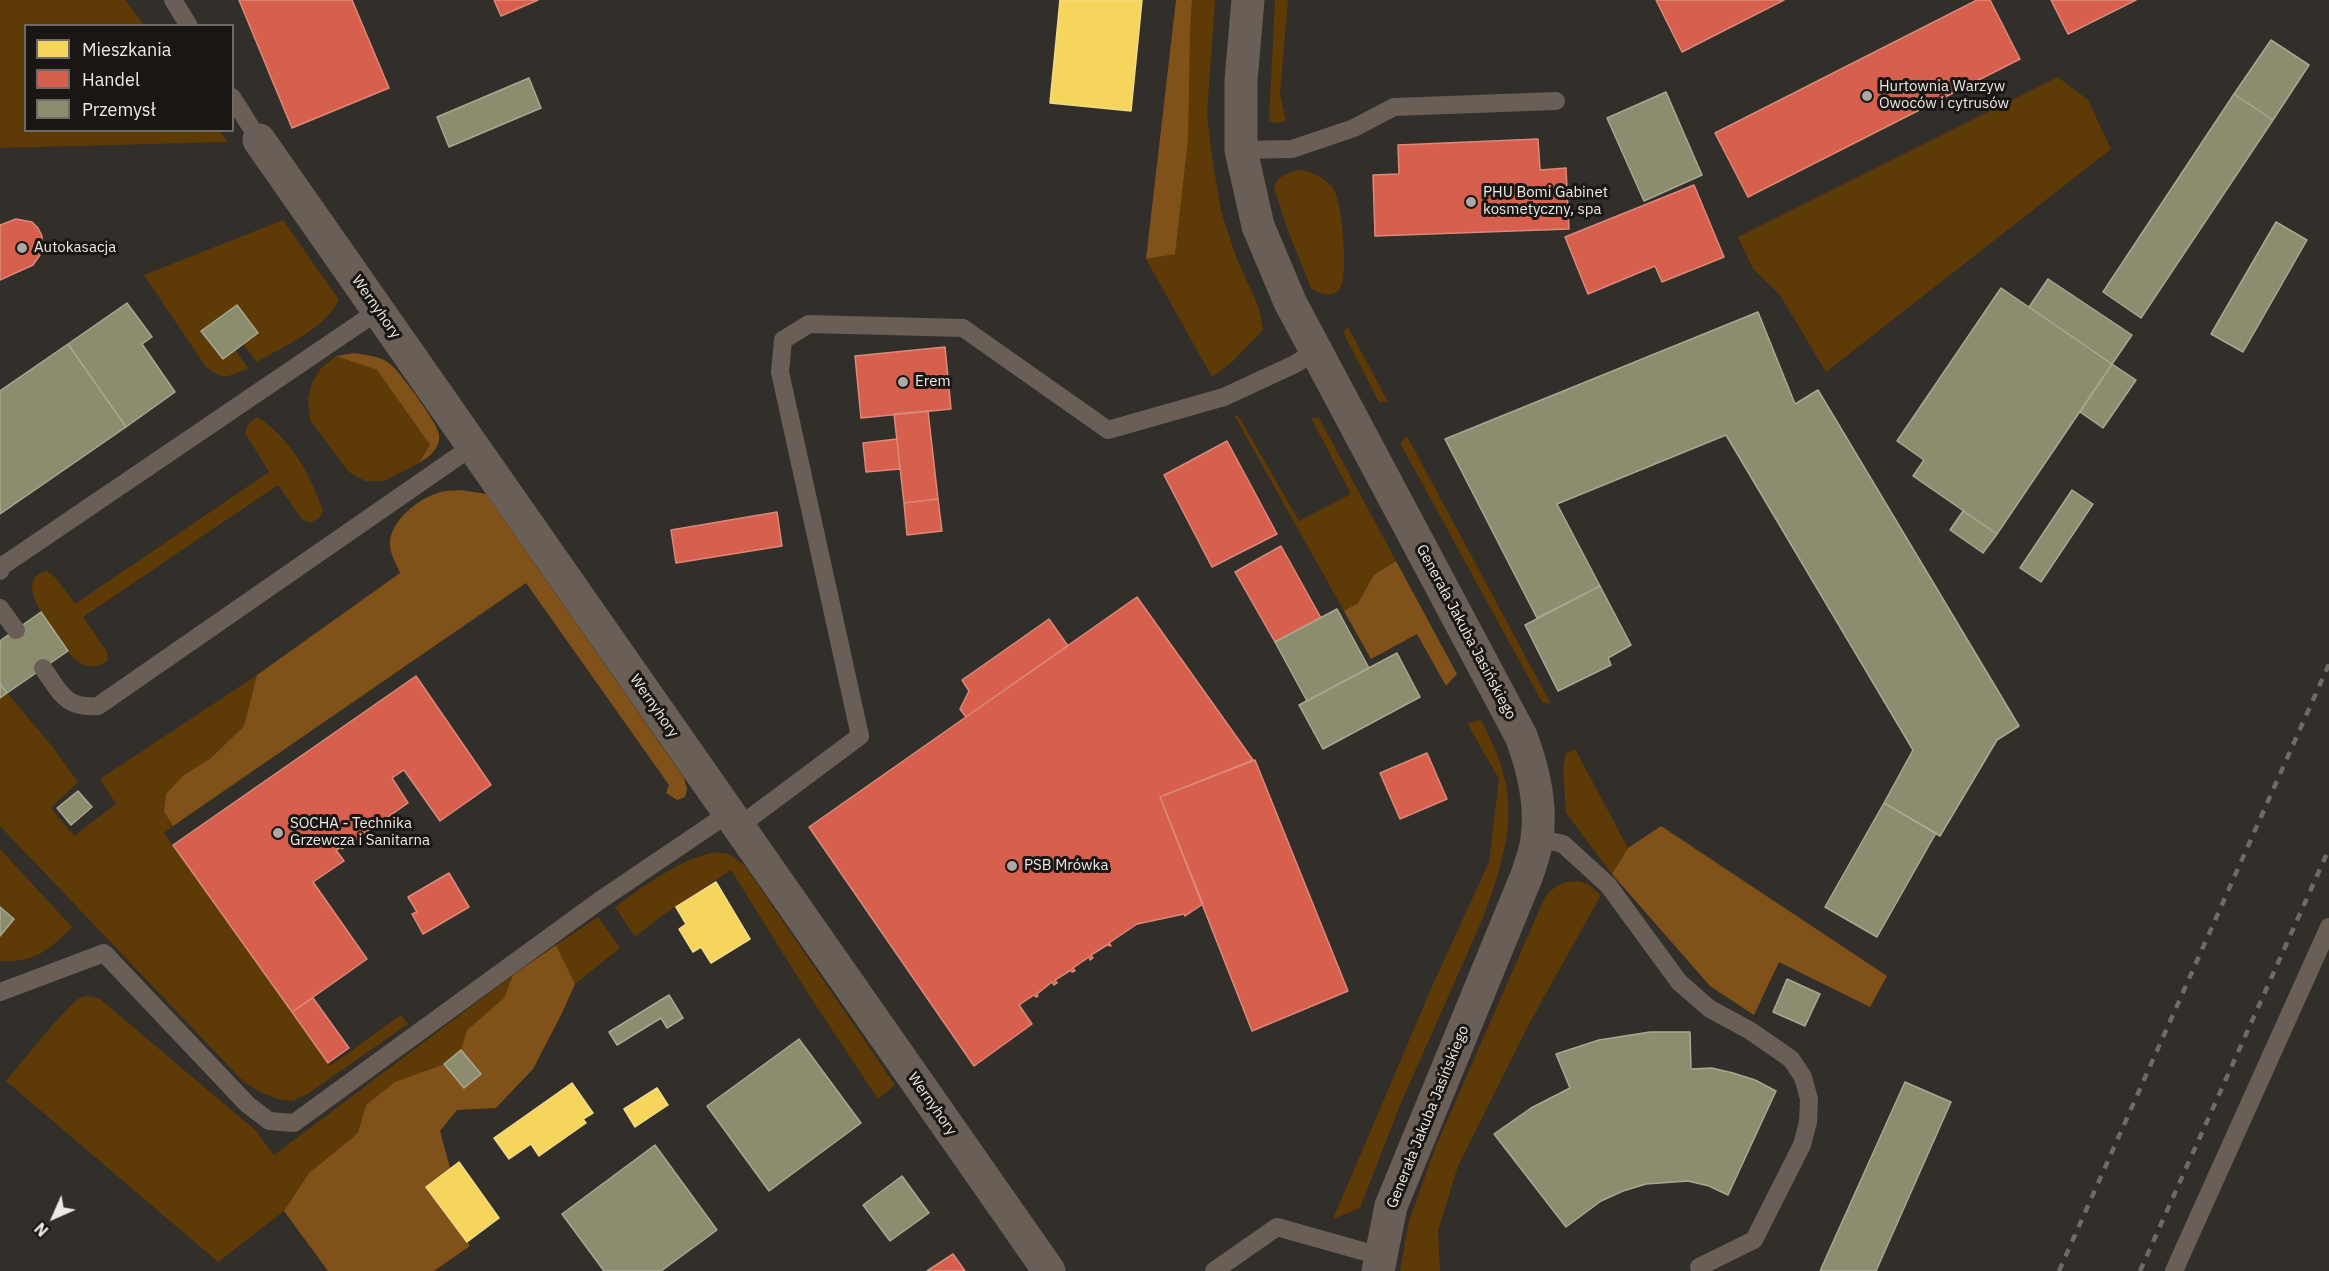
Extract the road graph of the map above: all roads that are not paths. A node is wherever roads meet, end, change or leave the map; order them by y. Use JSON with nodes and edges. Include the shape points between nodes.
{"nodes":[{"id":1,"x":174,"y":0,"type":"edge"},
{"id":2,"x":1248,"y":0,"type":"edge"},
{"id":3,"x":188,"y":24,"type":"edge"},
{"id":4,"x":234,"y":100,"type":"edge"},
{"id":5,"x":1556,"y":101,"type":"dead end"},
{"id":6,"x":259,"y":140,"type":"joint"},
{"id":7,"x":1241,"y":150,"type":"junction"},
{"id":8,"x":378,"y":311,"type":"junction"},
{"id":9,"x":1316,"y":351,"type":"junction"},
{"id":10,"x":473,"y":446,"type":"junction"},
{"id":11,"x":0,"y":571,"type":"edge"},
{"id":12,"x":0,"y":608,"type":"edge"},
{"id":13,"x":16,"y":630,"type":"dead end"},
{"id":14,"x":43,"y":668,"type":"dead end"},
{"id":15,"x":734,"y":820,"type":"junction"},
{"id":16,"x":1537,"y":838,"type":"junction"},
{"id":17,"x":2329,"y":927,"type":"edge"},
{"id":18,"x":0,"y":992,"type":"edge"},
{"id":19,"x":1379,"y":1263,"type":"edge"},
{"id":20,"x":1700,"y":1267,"type":"dead end"},
{"id":21,"x":1048,"y":1271,"type":"edge"},
{"id":22,"x":1214,"y":1271,"type":"edge"},
{"id":23,"x":2174,"y":1271,"type":"edge"}],
"edges":[{"from":1,"to":3,"type":"lane"},
{"from":2,"to":7,"type":"street","name":"Generała Jakuba Jasińskiego","via":[[1241,80]]},
{"from":4,"to":6,"type":"lane"},
{"from":5,"to":7,"type":"lane","via":[[1394,107],[1354,128],[1292,148]]},
{"from":6,"to":8,"type":"street","name":"Wernyhory"},
{"from":7,"to":9,"type":"street","name":"Generała Jakuba Jasińskiego","via":[[1258,226]]},
{"from":8,"to":10,"type":"street","name":"Wernyhory"},
{"from":8,"to":11,"type":"lane"},
{"from":9,"to":15,"type":"lane","via":[[1224,397],[1108,430],[963,328],[809,324],[783,340],[780,372],[860,736]]},
{"from":9,"to":16,"type":"street","name":"Generała Jakuba Jasińskiego","via":[[1521,736],[1536,787]]},
{"from":10,"to":14,"type":"lane","via":[[98,705],[82,707],[65,699]]},
{"from":10,"to":15,"type":"street","name":"Wernyhory"},
{"from":12,"to":13,"type":"lane"},
{"from":15,"to":18,"type":"lane","via":[[599,901],[294,1123],[269,1121],[247,1104],[104,953]]},
{"from":15,"to":21,"type":"street","name":"Wernyhory"},
{"from":16,"to":19,"type":"street","name":"Generała Jakuba Jasińskiego","via":[[1527,875],[1391,1206]]},
{"from":16,"to":20,"type":"lane","via":[[1563,844],[1608,885],[1679,982],[1710,1009],[1791,1059],[1803,1077],[1809,1099],[1802,1145],[1754,1240]]},
{"from":17,"to":23,"type":"lane"},
{"from":19,"to":22,"type":"lane","via":[[1277,1227]]}]}
